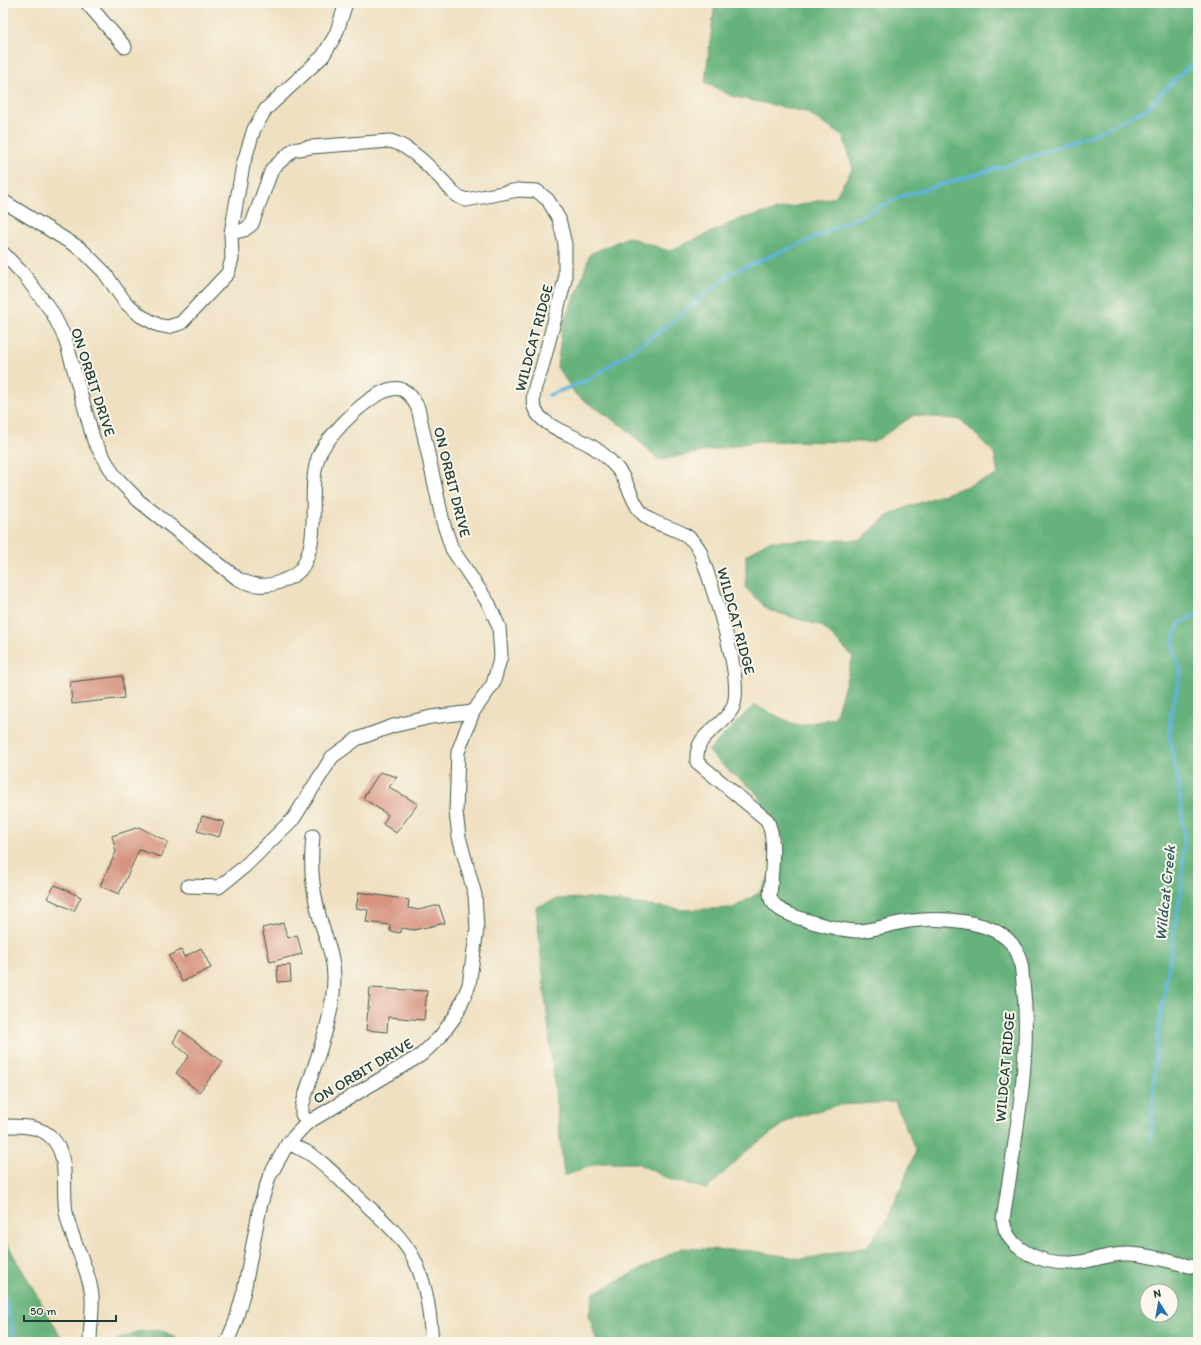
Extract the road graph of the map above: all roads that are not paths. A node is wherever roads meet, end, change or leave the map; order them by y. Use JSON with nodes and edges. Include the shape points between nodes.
{"nodes":[{"id":1,"x":87,"y":3,"type":"edge"},
{"id":2,"x":346,"y":3,"type":"edge"},
{"id":3,"x":125,"y":47,"type":"dead end"},
{"id":4,"x":3,"y":201,"type":"edge"},
{"id":5,"x":232,"y":234,"type":"junction"},
{"id":6,"x":3,"y":253,"type":"edge"},
{"id":7,"x":473,"y":712,"type":"junction"},
{"id":8,"x":313,"y":836,"type":"dead end"},
{"id":9,"x":188,"y":886,"type":"dead end"},
{"id":10,"x":307,"y":1123,"type":"junction"},
{"id":11,"x":3,"y":1126,"type":"edge"},
{"id":12,"x":288,"y":1143,"type":"junction"},
{"id":13,"x":1198,"y":1268,"type":"edge"},
{"id":14,"x":90,"y":1342,"type":"edge"},
{"id":15,"x":227,"y":1342,"type":"edge"},
{"id":16,"x":432,"y":1342,"type":"edge"}],
"edges":[{"from":1,"to":3,"type":"street"},
{"from":2,"to":5,"type":"street","via":[[336,34],[323,56],[266,109],[254,129],[243,165]]},
{"from":4,"to":5,"type":"street","via":[[81,248],[104,272],[125,302],[141,316],[168,327],[181,323],[228,273],[232,259]]},
{"from":5,"to":13,"type":"street","name":"WILDCAT RIDGE","via":[[252,224],[272,169],[294,150],[311,147],[390,140],[410,149],[457,196],[466,200],[518,190],[537,191],[548,200],[559,219],[565,244],[565,280],[536,383],[534,406],[553,426],[594,447],[612,463],[620,471],[641,512],[661,525],[688,536],[700,551],[726,639],[736,694],[732,708],[720,724],[699,742],[697,762],[767,820],[772,839],[771,899],[777,907],[792,915],[856,931],[918,920],[943,920],[968,922],[990,928],[1006,938],[1016,950],[1021,964],[1026,1036],[1003,1220],[1004,1230],[1019,1250],[1050,1261],[1072,1263],[1127,1253]]},
{"from":6,"to":7,"type":"street","name":"ON ORBIT DRIVE","via":[[24,275],[47,306],[61,331],[94,441],[114,475],[139,501],[238,579],[249,584],[275,584],[293,577],[303,566],[311,541],[316,469],[331,435],[352,414],[380,393],[394,388],[402,389],[411,396],[418,408],[443,522],[452,549],[489,604],[499,627],[501,656],[493,684]]},
{"from":7,"to":9,"type":"street","via":[[431,717],[393,726],[357,739],[332,757],[294,818],[244,867],[219,887]]},
{"from":7,"to":10,"type":"street","name":"ON ORBIT DRIVE","via":[[458,752],[456,812],[459,838],[475,895],[476,929],[469,986],[456,1015],[440,1037],[421,1055]]},
{"from":8,"to":10,"type":"street","via":[[310,861],[312,883],[332,954],[334,976],[332,1008],[302,1107],[302,1114]]},
{"from":10,"to":12,"type":"street","name":"ON ORBIT DRIVE"},
{"from":11,"to":14,"type":"street","via":[[38,1129],[50,1135],[60,1151],[64,1164],[64,1196],[69,1224],[91,1291]]},
{"from":12,"to":15,"type":"street","name":"ON ORBIT DRIVE","via":[[269,1177],[260,1207],[244,1291]]},
{"from":12,"to":16,"type":"street","via":[[305,1151],[326,1167],[405,1244],[423,1281]]}]}
